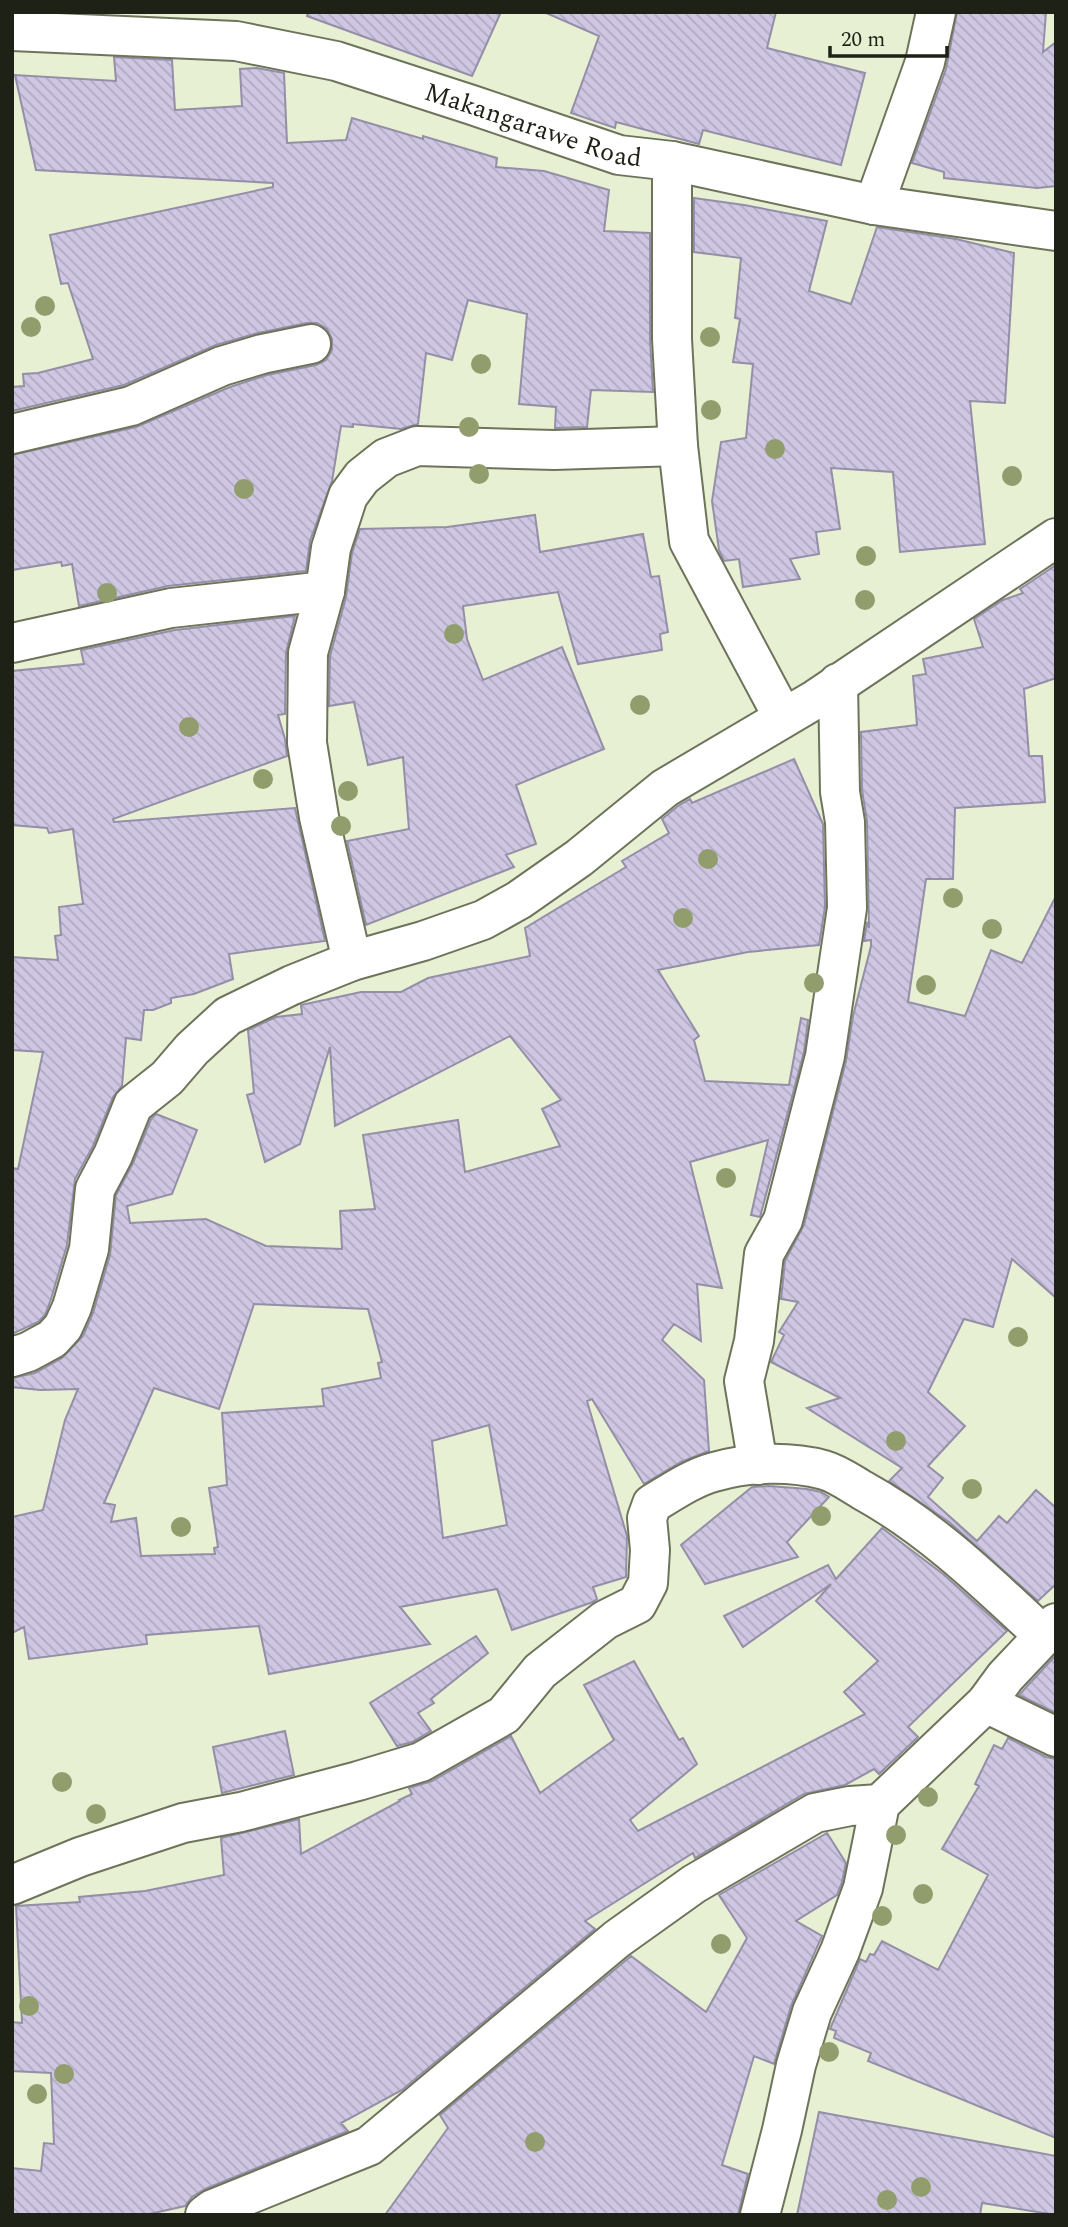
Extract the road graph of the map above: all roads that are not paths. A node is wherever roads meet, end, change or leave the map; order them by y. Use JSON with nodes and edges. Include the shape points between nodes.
{"nodes":[{"id":1,"x":936,"y":12,"type":"edge"},
{"id":2,"x":240,"y":27,"type":"edge"},
{"id":3,"x":12,"y":31,"type":"edge"},
{"id":4,"x":672,"y":161,"type":"junction"},
{"id":5,"x":874,"y":205,"type":"junction"},
{"id":6,"x":1056,"y":232,"type":"edge"},
{"id":7,"x":311,"y":344,"type":"dead end"},
{"id":8,"x":12,"y":433,"type":"edge"},
{"id":9,"x":678,"y":446,"type":"junction"},
{"id":10,"x":1056,"y":538,"type":"edge"},
{"id":11,"x":325,"y":591,"type":"junction"},
{"id":12,"x":12,"y":643,"type":"edge"},
{"id":13,"x":838,"y":683,"type":"junction"},
{"id":14,"x":783,"y":717,"type":"junction"},
{"id":15,"x":352,"y":961,"type":"junction"},
{"id":16,"x":12,"y":1357,"type":"edge"},
{"id":17,"x":758,"y":1465,"type":"junction"},
{"id":18,"x":1050,"y":1630,"type":"edge"},
{"id":19,"x":985,"y":1703,"type":"junction"},
{"id":20,"x":1056,"y":1737,"type":"edge"},
{"id":21,"x":880,"y":1804,"type":"junction"},
{"id":22,"x":12,"y":1885,"type":"edge"},
{"id":23,"x":205,"y":2215,"type":"edge"},
{"id":24,"x":761,"y":2215,"type":"edge"}],
"edges":[{"from":1,"to":5,"type":"street","via":[[925,62]]},
{"from":2,"to":3,"type":"street","name":"Makangarawe Road"},
{"from":2,"to":4,"type":"street","name":"Makangarawe Road","via":[[619,155]]},
{"from":4,"to":5,"type":"street","name":"Makangarawe Road"},
{"from":4,"to":9,"type":"street","via":[[672,339]]},
{"from":5,"to":6,"type":"street","name":"Makangarawe Road"},
{"from":7,"to":8,"type":"street","via":[[222,366],[131,406]]},
{"from":9,"to":11,"type":"street","via":[[554,450],[416,446],[386,458],[362,477],[348,496],[331,548]]},
{"from":9,"to":14,"type":"street","via":[[689,541]]},
{"from":10,"to":13,"type":"street"},
{"from":11,"to":12,"type":"street","via":[[171,608]]},
{"from":11,"to":15,"type":"street","via":[[308,653],[306,743]]},
{"from":13,"to":14,"type":"street"},
{"from":13,"to":17,"type":"street","via":[[847,908],[825,1056],[783,1220],[765,1255],[744,1381]]},
{"from":14,"to":15,"type":"street","via":[[665,789],[519,900],[483,920]]},
{"from":15,"to":16,"type":"street","via":[[228,1016],[167,1078],[133,1105],[95,1189],[89,1249],[63,1327],[52,1339]]},
{"from":17,"to":18,"type":"street","via":[[797,1464],[828,1471],[894,1507]]},
{"from":17,"to":22,"type":"street","via":[[714,1472],[652,1503],[647,1518],[648,1583],[637,1604],[605,1620],[541,1671],[504,1715],[421,1762],[254,1809],[183,1823]]},
{"from":18,"to":19,"type":"street"},
{"from":19,"to":20,"type":"street"},
{"from":19,"to":21,"type":"street"},
{"from":21,"to":23,"type":"street","via":[[815,1813],[717,1871],[617,1939],[369,2146]]},
{"from":21,"to":24,"type":"street","via":[[863,1888],[812,2012],[796,2064]]}]}
